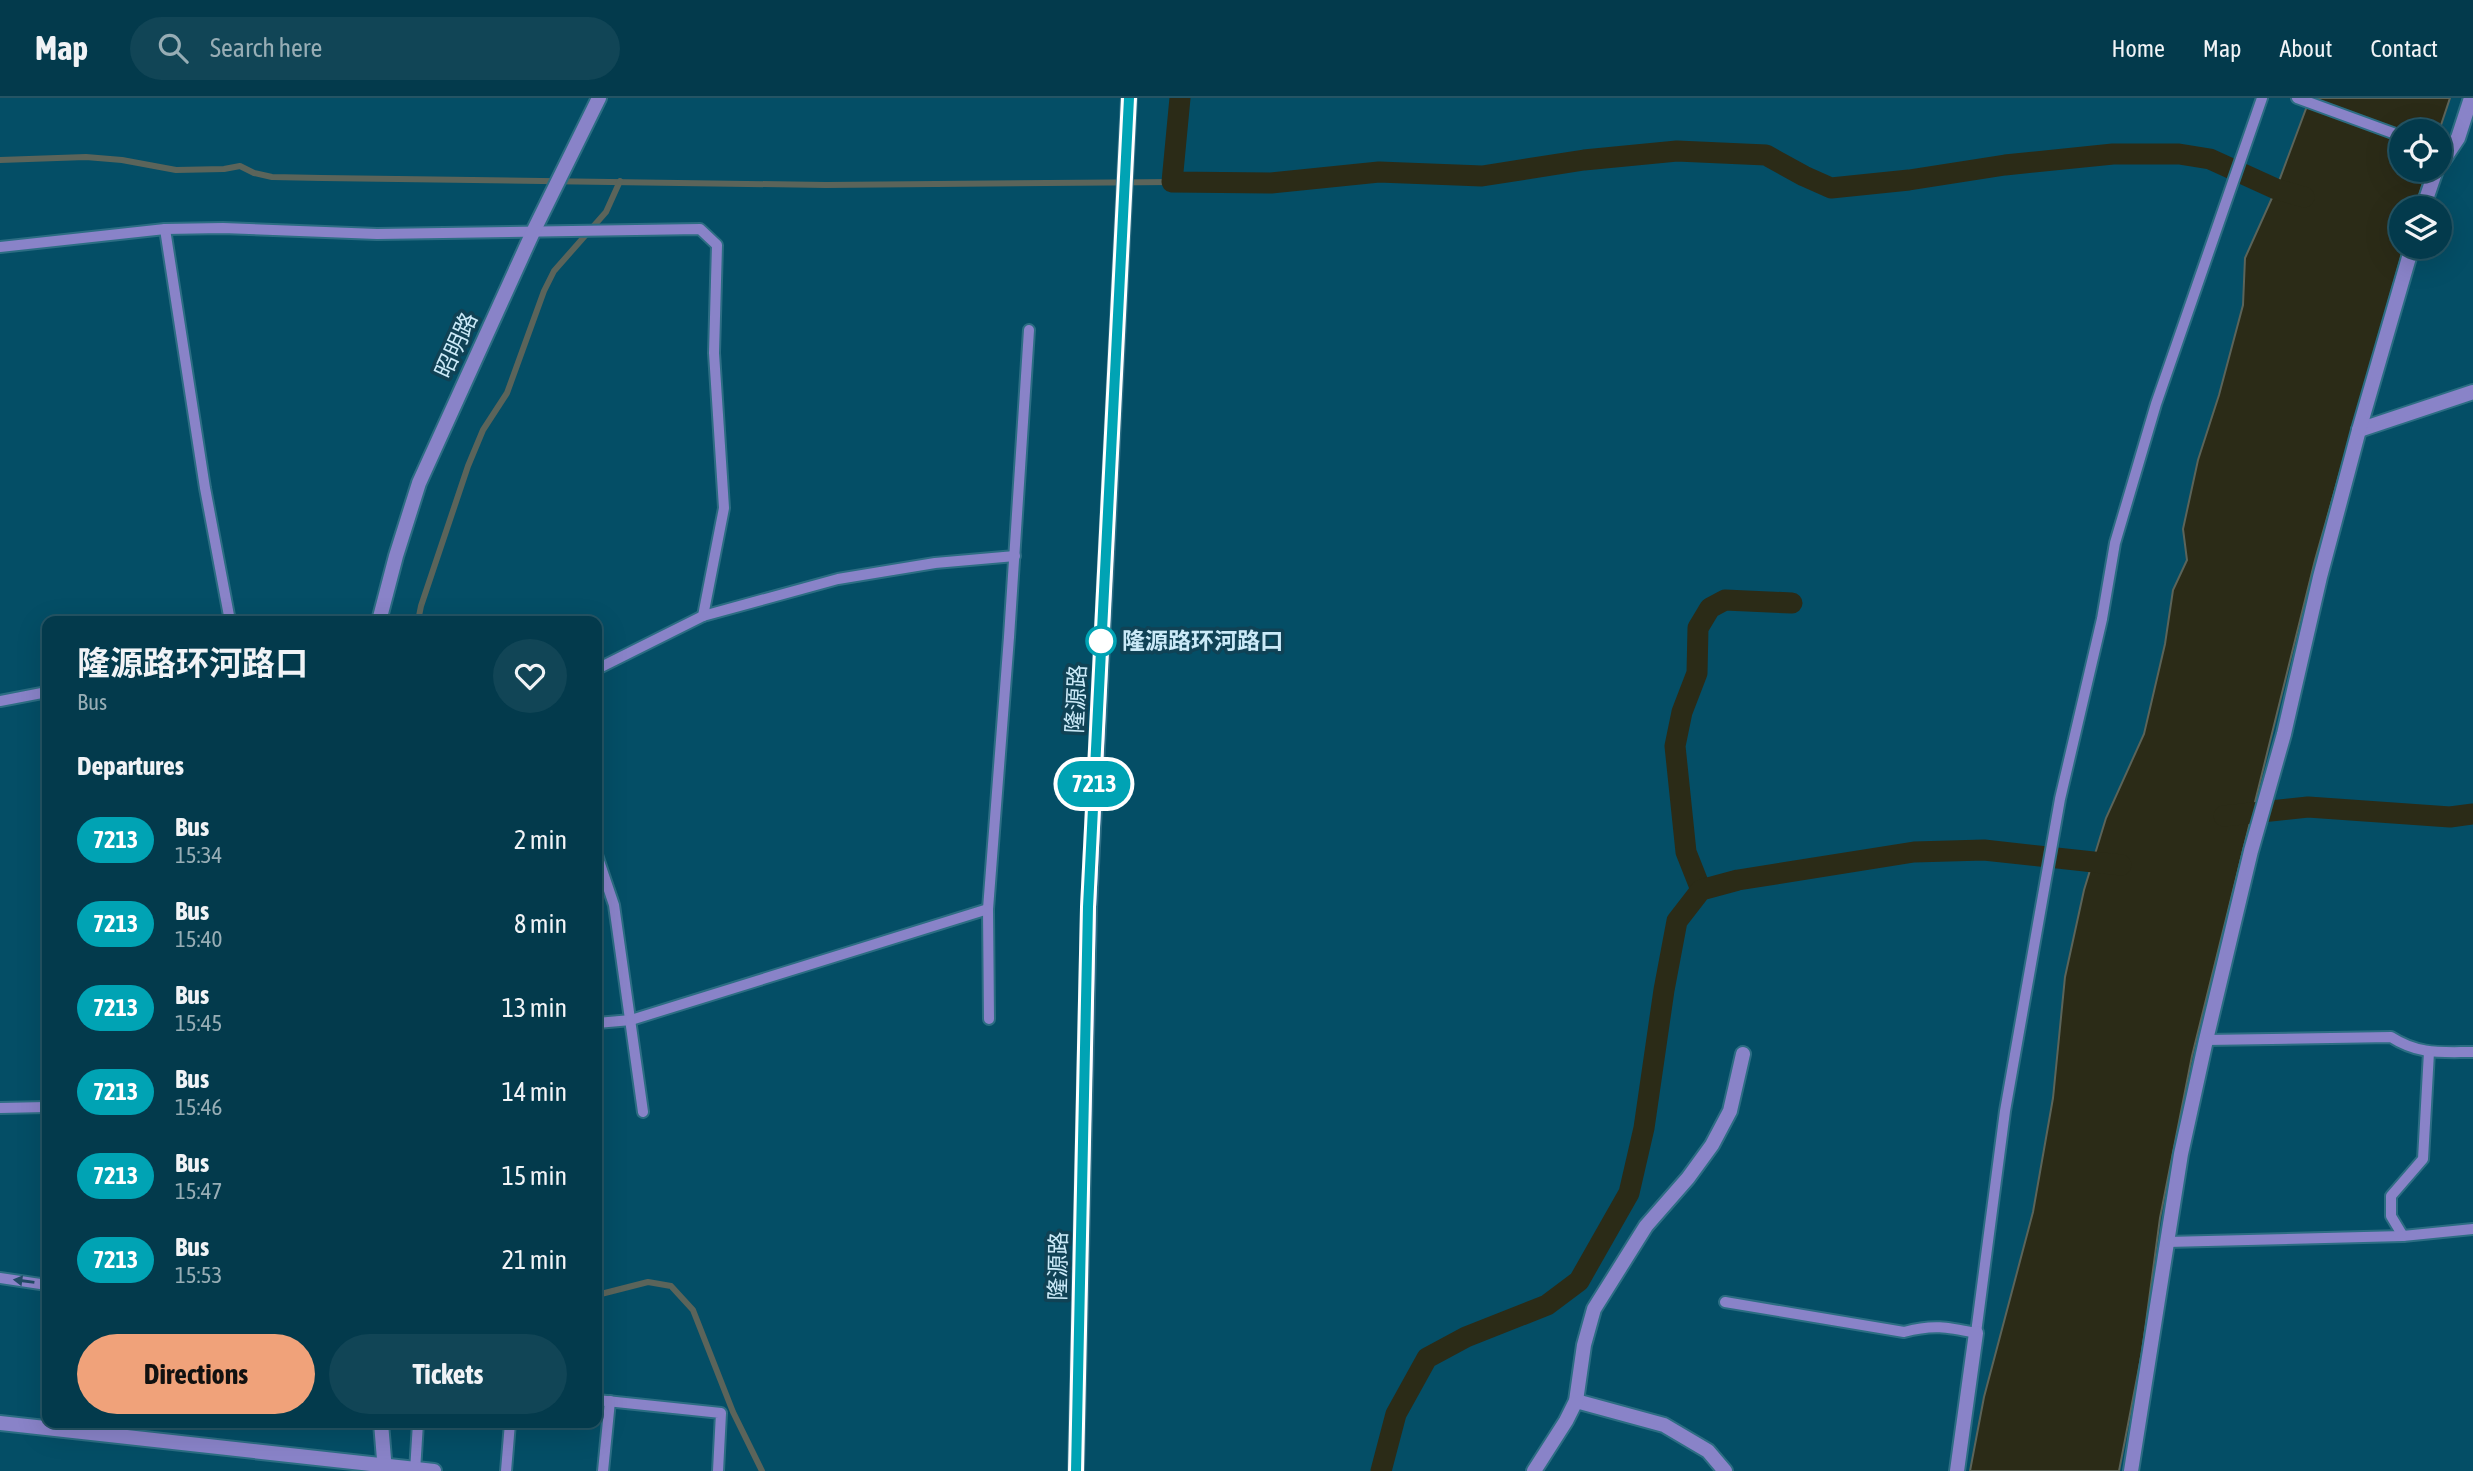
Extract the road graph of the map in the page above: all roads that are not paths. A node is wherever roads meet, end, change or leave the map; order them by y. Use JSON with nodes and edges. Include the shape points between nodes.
{"nodes":[{"id":1,"x":599,"y":98,"type":"edge"},
{"id":2,"x":1129,"y":98,"type":"edge"},
{"id":3,"x":2262,"y":98,"type":"edge"},
{"id":4,"x":2297,"y":98,"type":"edge"},
{"id":5,"x":2471,"y":98,"type":"edge"},
{"id":6,"x":2389,"y":132,"type":"edge"},
{"id":7,"x":2452,"y":145,"type":"edge"},
{"id":8,"x":165,"y":229,"type":"junction"},
{"id":9,"x":533,"y":232,"type":"junction"},
{"id":10,"x":0,"y":247,"type":"edge"},
{"id":11,"x":2409,"y":259,"type":"edge"},
{"id":12,"x":1029,"y":330,"type":"dead end"},
{"id":13,"x":2473,"y":392,"type":"edge"},
{"id":14,"x":2359,"y":430,"type":"junction"},
{"id":15,"x":1015,"y":556,"type":"junction"},
{"id":16,"x":229,"y":616,"type":"edge"},
{"id":17,"x":380,"y":616,"type":"edge"},
{"id":18,"x":703,"y":617,"type":"junction"},
{"id":19,"x":602,"y":667,"type":"edge"},
{"id":20,"x":42,"y":693,"type":"edge"},
{"id":21,"x":0,"y":701,"type":"edge"},
{"id":22,"x":602,"y":870,"type":"edge"},
{"id":23,"x":988,"y":909,"type":"junction"},
{"id":24,"x":989,"y":1018,"type":"dead end"},
{"id":25,"x":631,"y":1020,"type":"junction"},
{"id":26,"x":602,"y":1023,"type":"edge"},
{"id":27,"x":2206,"y":1040,"type":"junction"},
{"id":28,"x":2429,"y":1052,"type":"junction"},
{"id":29,"x":2473,"y":1052,"type":"edge"},
{"id":30,"x":1743,"y":1054,"type":"dead end"},
{"id":31,"x":42,"y":1107,"type":"edge"},
{"id":32,"x":0,"y":1108,"type":"edge"},
{"id":33,"x":643,"y":1112,"type":"dead end"},
{"id":34,"x":2473,"y":1229,"type":"edge"},
{"id":35,"x":2403,"y":1236,"type":"junction"},
{"id":36,"x":2167,"y":1242,"type":"junction"},
{"id":37,"x":0,"y":1278,"type":"edge"},
{"id":38,"x":42,"y":1284,"type":"edge"},
{"id":39,"x":1724,"y":1302,"type":"dead end"},
{"id":40,"x":1976,"y":1333,"type":"junction"},
{"id":41,"x":602,"y":1400,"type":"edge"},
{"id":42,"x":610,"y":1401,"type":"junction"},
{"id":43,"x":1576,"y":1401,"type":"junction"},
{"id":44,"x":0,"y":1423,"type":"edge"},
{"id":45,"x":42,"y":1425,"type":"edge"},
{"id":46,"x":77,"y":1428,"type":"edge"},
{"id":47,"x":381,"y":1428,"type":"edge"},
{"id":48,"x":418,"y":1428,"type":"edge"},
{"id":49,"x":510,"y":1428,"type":"edge"},
{"id":50,"x":385,"y":1468,"type":"edge"},
{"id":51,"x":415,"y":1470,"type":"edge"},
{"id":52,"x":434,"y":1471,"type":"edge"},
{"id":53,"x":506,"y":1471,"type":"edge"},
{"id":54,"x":603,"y":1471,"type":"edge"},
{"id":55,"x":718,"y":1471,"type":"edge"},
{"id":56,"x":1076,"y":1471,"type":"edge"},
{"id":57,"x":1534,"y":1471,"type":"edge"},
{"id":58,"x":1725,"y":1471,"type":"edge"},
{"id":59,"x":1957,"y":1471,"type":"edge"},
{"id":60,"x":2131,"y":1471,"type":"edge"}],
"edges":[{"from":1,"to":9,"type":"street","name":"昭明路"},
{"from":2,"to":56,"type":"main road","name":"隆源路","via":[[1088,907]]},
{"from":3,"to":40,"type":"lane","via":[[2156,404],[2115,543],[2060,799],[2006,1111]]},
{"from":4,"to":6,"type":"lane"},
{"from":5,"to":7,"type":"street"},
{"from":8,"to":9,"type":"lane"},
{"from":8,"to":10,"type":"lane"},
{"from":8,"to":16,"type":"lane"},
{"from":9,"to":17,"type":"street","name":"昭明路","via":[[419,483]]},
{"from":9,"to":18,"type":"lane","via":[[700,229],[717,245],[715,353],[724,508]]},
{"from":11,"to":14,"type":"street"},
{"from":12,"to":15,"type":"lane"},
{"from":13,"to":14,"type":"street"},
{"from":14,"to":27,"type":"street"},
{"from":15,"to":18,"type":"lane","via":[[838,579]]},
{"from":15,"to":23,"type":"lane"},
{"from":18,"to":19,"type":"lane"},
{"from":20,"to":21,"type":"lane"},
{"from":22,"to":25,"type":"lane","via":[[614,905]]},
{"from":23,"to":24,"type":"lane"},
{"from":23,"to":25,"type":"lane"},
{"from":25,"to":26,"type":"lane"},
{"from":25,"to":33,"type":"lane"},
{"from":27,"to":28,"type":"lane","via":[[2391,1037]]},
{"from":27,"to":36,"type":"street"},
{"from":28,"to":29,"type":"lane"},
{"from":28,"to":35,"type":"lane","via":[[2423,1159],[2391,1196],[2391,1216]]},
{"from":30,"to":43,"type":"street","via":[[1730,1111],[1712,1145],[1646,1226],[1594,1309]]},
{"from":31,"to":32,"type":"lane"},
{"from":34,"to":35,"type":"lane"},
{"from":35,"to":36,"type":"lane"},
{"from":36,"to":60,"type":"street"},
{"from":38,"to":37,"type":"lane","one_way":true},
{"from":39,"to":40,"type":"lane","via":[[1904,1332],[1926,1326]]},
{"from":40,"to":59,"type":"street"},
{"from":41,"to":42,"type":"lane"},
{"from":42,"to":54,"type":"lane"},
{"from":42,"to":55,"type":"lane","via":[[722,1413]]},
{"from":43,"to":57,"type":"street"},
{"from":43,"to":58,"type":"street","via":[[1664,1425],[1708,1451]]},
{"from":44,"to":45,"type":"street"},
{"from":46,"to":50,"type":"street"},
{"from":47,"to":50,"type":"street"},
{"from":48,"to":51,"type":"lane"},
{"from":49,"to":53,"type":"lane"},
{"from":50,"to":51,"type":"street"},
{"from":51,"to":52,"type":"street"}]}
